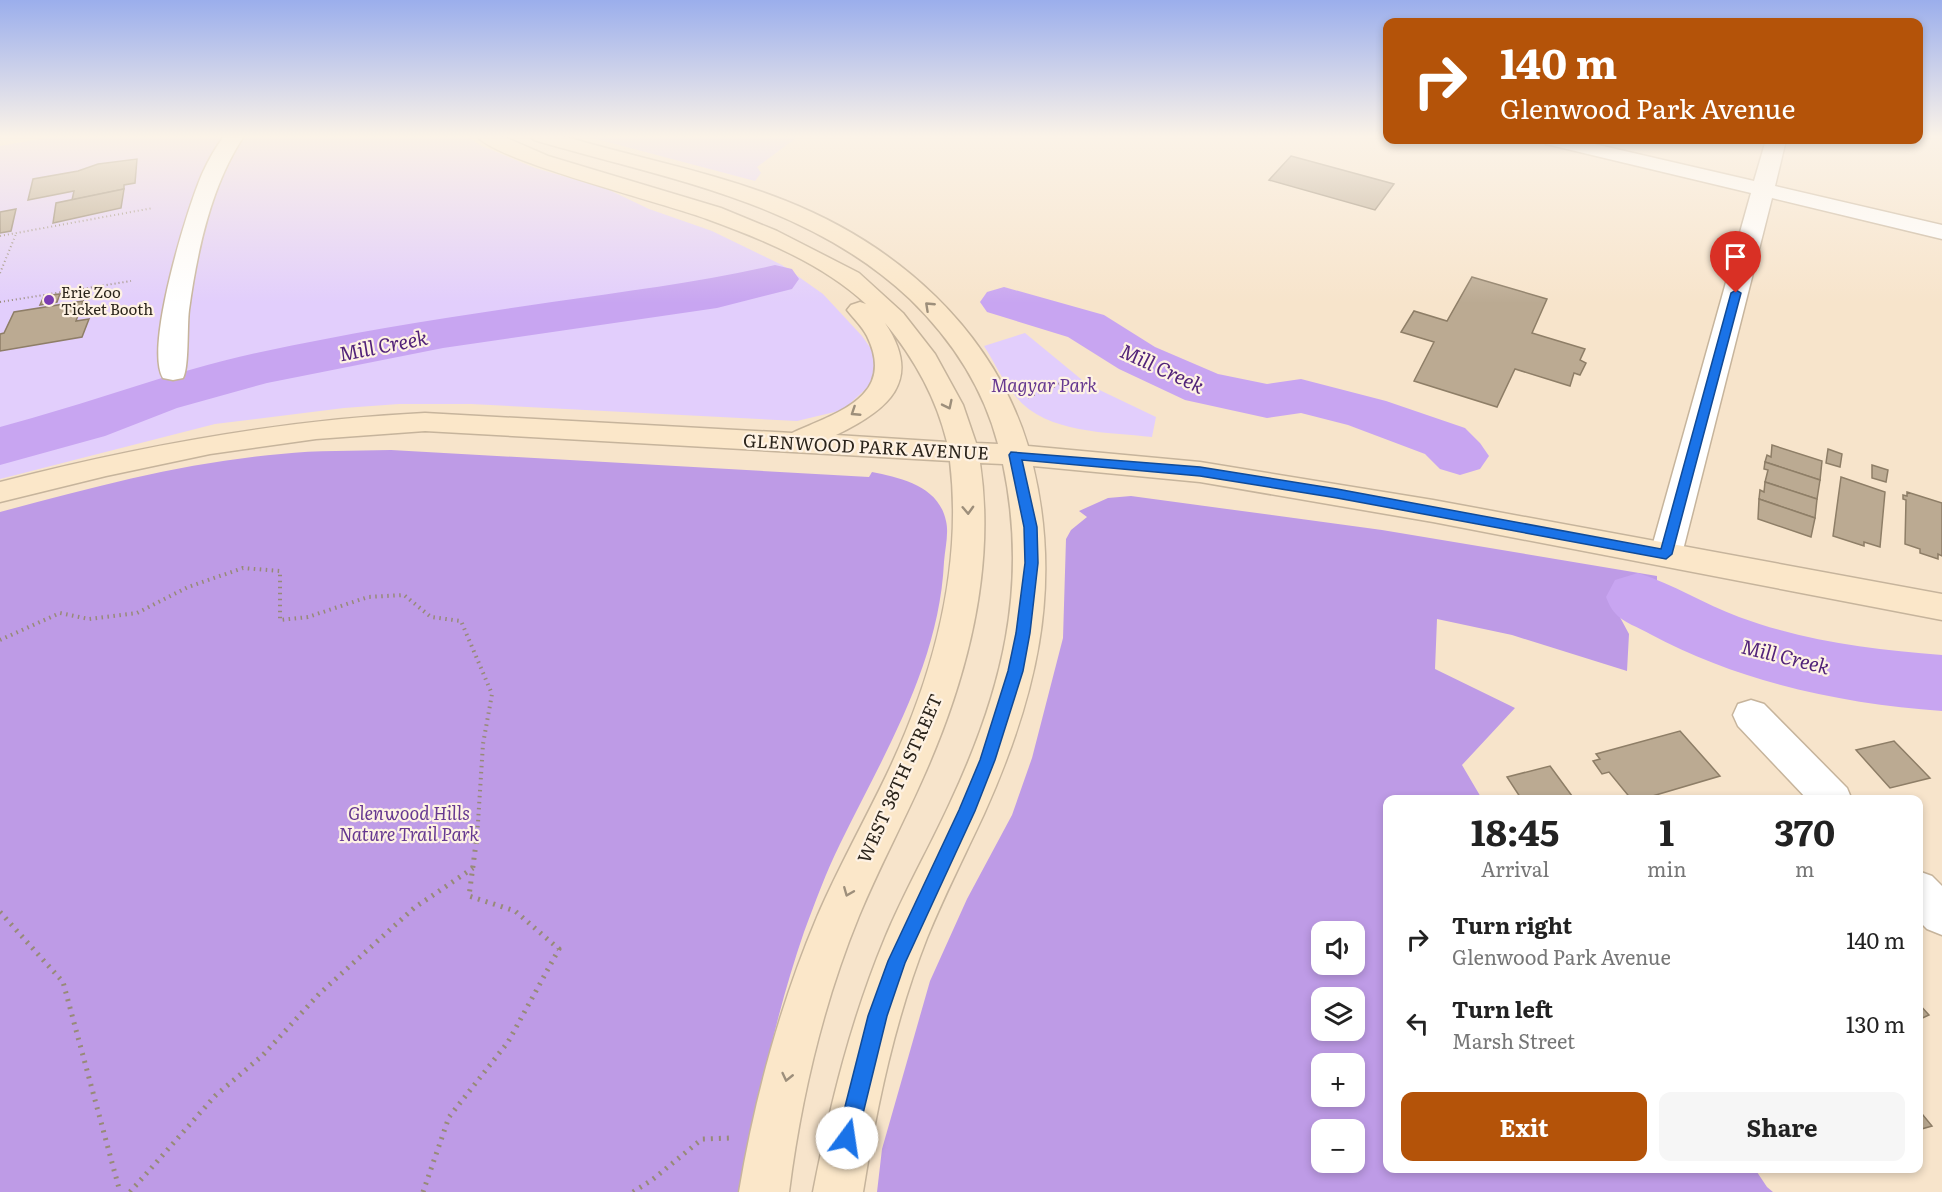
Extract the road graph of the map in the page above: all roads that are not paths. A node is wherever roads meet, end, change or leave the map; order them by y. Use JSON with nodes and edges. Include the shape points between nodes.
{"nodes":[{"id":1,"x":207,"y":192,"type":"edge"},
{"id":2,"x":647,"y":192,"type":"edge"},
{"id":3,"x":738,"y":192,"type":"edge"},
{"id":4,"x":1763,"y":192,"type":"edge"},
{"id":5,"x":1770,"y":192,"type":"edge"},
{"id":6,"x":1942,"y":232,"type":"edge"},
{"id":7,"x":802,"y":251,"type":"junction"},
{"id":8,"x":173,"y":372,"type":"dead end"},
{"id":9,"x":797,"y":442,"type":"junction"},
{"id":10,"x":964,"y":452,"type":"junction"},
{"id":11,"x":1015,"y":455,"type":"junction"},
{"id":12,"x":0,"y":492,"type":"edge"},
{"id":13,"x":1666,"y":554,"type":"junction"},
{"id":14,"x":1942,"y":607,"type":"edge"},
{"id":15,"x":1751,"y":715,"type":"dead end"},
{"id":16,"x":1828,"y":795,"type":"edge"},
{"id":17,"x":1923,"y":895,"type":"edge"},
{"id":18,"x":1942,"y":915,"type":"edge"},
{"id":19,"x":764,"y":1192,"type":"edge"},
{"id":20,"x":838,"y":1192,"type":"edge"}],
"edges":[{"from":1,"to":8,"type":"street","via":[[174,327]]},
{"from":2,"to":7,"type":"main road","name":"WEST 38TH STREET","via":[[743,224]]},
{"from":11,"to":3,"type":"main road","one_way":true,"via":[[981,369],[951,326],[858,247],[813,221]]},
{"from":4,"to":13,"type":"street"},
{"from":5,"to":6,"type":"street"},
{"from":7,"to":9,"type":"main road","one_way":true,"via":[[865,314],[885,345],[889,369],[887,383],[875,399]]},
{"from":7,"to":10,"type":"main road","name":"WEST 38TH STREET","one_way":true,"via":[[857,283],[894,320],[926,360],[953,413]]},
{"from":9,"to":10,"type":"main road","name":"GLENWOOD PARK AVENUE"},
{"from":9,"to":12,"type":"main road","name":"GLENWOOD PARK AVENUE","via":[[424,422],[360,424],[276,432],[189,447]]},
{"from":10,"to":11,"type":"main road","name":"GLENWOOD PARK AVENUE"},
{"from":10,"to":19,"type":"main road","name":"WEST 38TH STREET","one_way":true,"via":[[969,514],[957,629],[927,725],[826,944],[800,1025]]},
{"from":11,"to":13,"type":"main road","name":"GLENWOOD PARK AVENUE","via":[[1200,472]]},
{"from":11,"to":20,"type":"main road","via":[[1030,527],[1032,563],[1016,671],[979,780],[897,961],[878,1016],[847,1138]]},
{"from":13,"to":14,"type":"main road","name":"GLENWOOD PARK AVENUE"},
{"from":15,"to":16,"type":"street"},
{"from":17,"to":18,"type":"street"}]}
